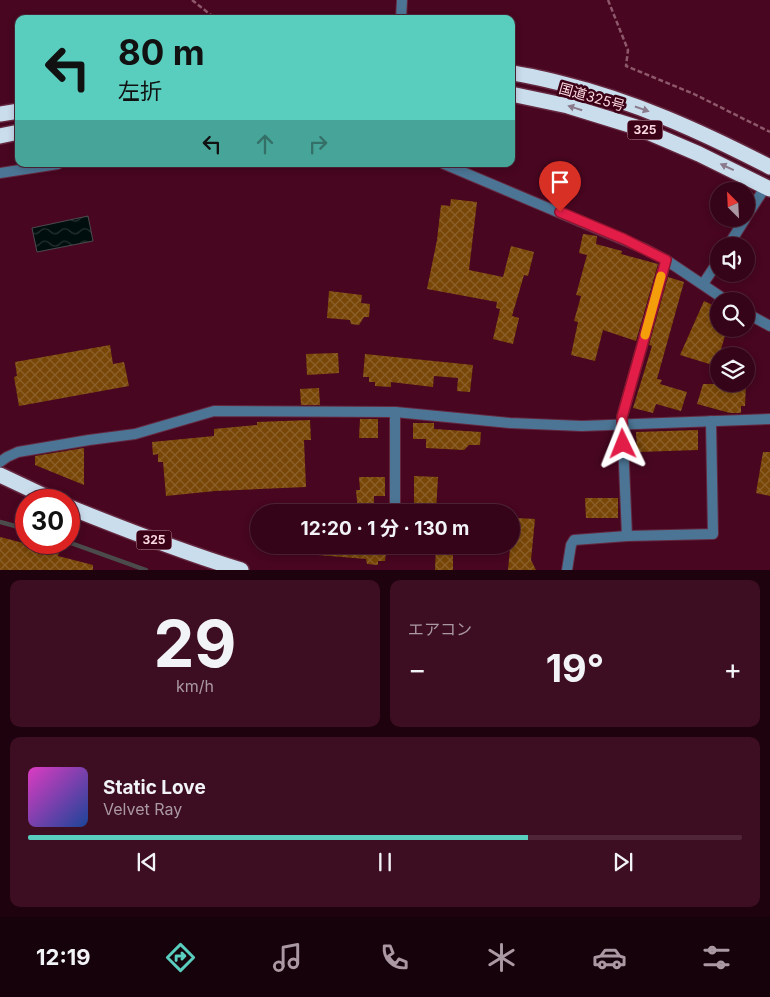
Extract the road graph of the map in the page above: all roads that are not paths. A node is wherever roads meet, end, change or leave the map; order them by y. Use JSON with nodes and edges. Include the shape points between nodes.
{"nodes":[{"id":1,"x":402,"y":0,"type":"edge"},
{"id":2,"x":401,"y":15,"type":"edge"},
{"id":3,"x":515,"y":74,"type":"edge"},
{"id":4,"x":515,"y":95,"type":"edge"},
{"id":5,"x":15,"y":112,"type":"edge"},
{"id":6,"x":0,"y":114,"type":"edge"},
{"id":7,"x":15,"y":133,"type":"edge"},
{"id":8,"x":0,"y":136,"type":"edge"},
{"id":9,"x":770,"y":166,"type":"edge"},
{"id":10,"x":39,"y":167,"type":"edge"},
{"id":11,"x":451,"y":167,"type":"edge"},
{"id":12,"x":0,"y":173,"type":"edge"},
{"id":13,"x":768,"y":188,"type":"edge"},
{"id":14,"x":755,"y":206,"type":"edge"},
{"id":15,"x":666,"y":260,"type":"junction"},
{"id":16,"x":710,"y":274,"type":"edge"},
{"id":17,"x":703,"y":284,"type":"junction"},
{"id":18,"x":714,"y":292,"type":"edge"},
{"id":19,"x":755,"y":318,"type":"edge"},
{"id":20,"x":770,"y":326,"type":"edge"},
{"id":21,"x":396,"y":412,"type":"junction"},
{"id":22,"x":770,"y":419,"type":"edge"},
{"id":23,"x":711,"y":421,"type":"junction"},
{"id":24,"x":622,"y":425,"type":"junction"},
{"id":25,"x":0,"y":462,"type":"edge"},
{"id":26,"x":0,"y":475,"type":"edge"},
{"id":27,"x":30,"y":489,"type":"edge"},
{"id":28,"x":395,"y":504,"type":"edge"},
{"id":29,"x":80,"y":511,"type":"edge"},
{"id":30,"x":627,"y":536,"type":"junction"},
{"id":31,"x":241,"y":570,"type":"edge"},
{"id":32,"x":566,"y":570,"type":"edge"}],
"edges":[{"from":1,"to":2,"type":"street"},
{"from":3,"to":9,"type":"highway","name":"国道325号","number":"325","one_way":true,"via":[[588,90],[658,114]]},
{"from":13,"to":4,"type":"highway","name":"国道325号","number":"325","one_way":true,"via":[[636,127],[568,106]]},
{"from":5,"to":6,"type":"highway"},
{"from":7,"to":8,"type":"highway"},
{"from":10,"to":12,"type":"street"},
{"from":11,"to":15,"type":"street","via":[[624,239]]},
{"from":13,"to":14,"type":"street"},
{"from":15,"to":17,"type":"street"},
{"from":15,"to":24,"type":"street"},
{"from":16,"to":17,"type":"street"},
{"from":17,"to":18,"type":"street"},
{"from":19,"to":20,"type":"street"},
{"from":21,"to":24,"type":"street","via":[[510,423]]},
{"from":21,"to":25,"type":"street","via":[[214,411],[135,434],[18,452]]},
{"from":21,"to":28,"type":"street"},
{"from":22,"to":23,"type":"street"},
{"from":23,"to":24,"type":"street"},
{"from":23,"to":30,"type":"street","via":[[713,534]]},
{"from":24,"to":30,"type":"street"},
{"from":26,"to":27,"type":"highway"},
{"from":29,"to":31,"type":"highway","number":"325"},
{"from":30,"to":32,"type":"street","via":[[574,540]]}]}
